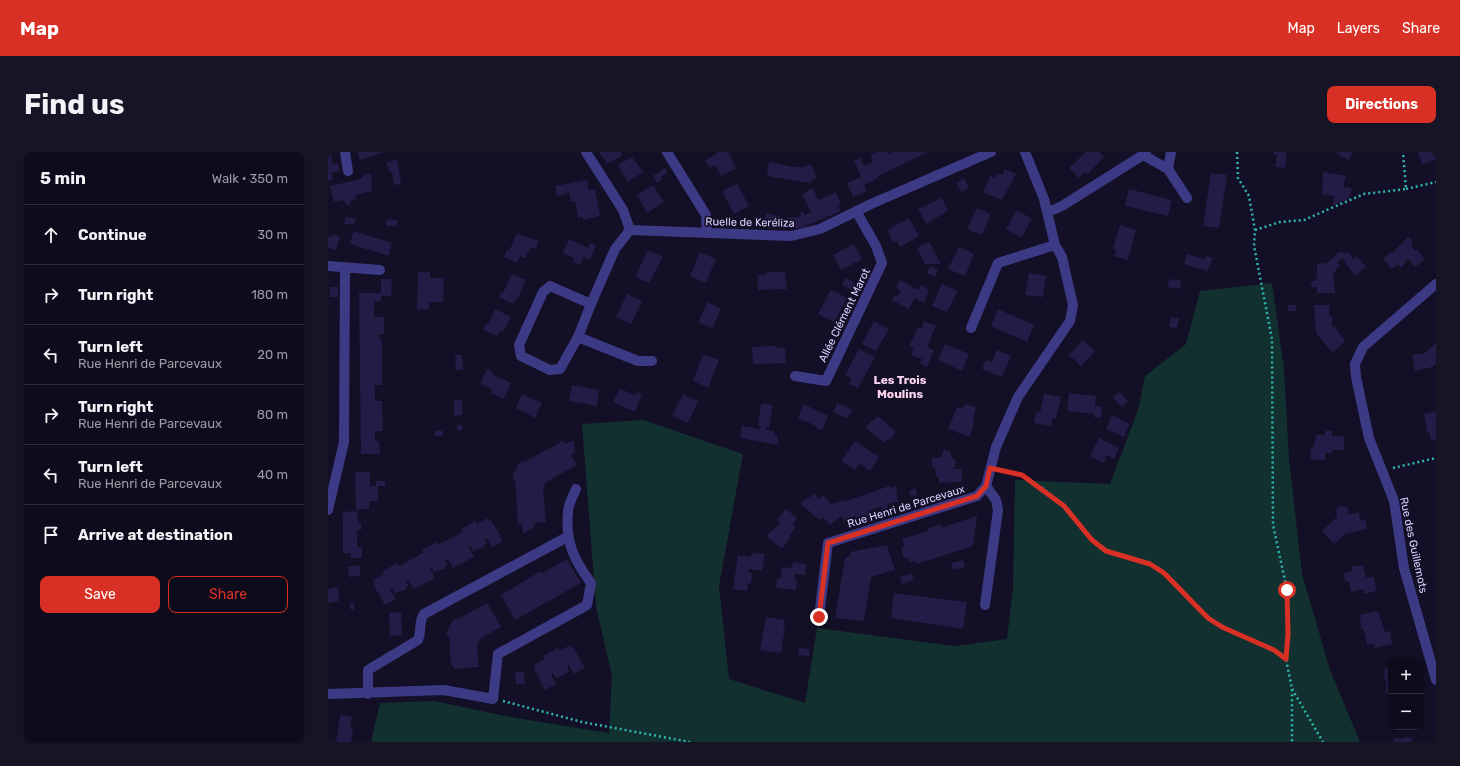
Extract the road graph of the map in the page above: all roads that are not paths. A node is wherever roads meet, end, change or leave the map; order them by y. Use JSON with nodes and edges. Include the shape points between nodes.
{"nodes":[{"id":1,"x":344,"y":152,"type":"edge"},
{"id":2,"x":586,"y":152,"type":"edge"},
{"id":3,"x":667,"y":152,"type":"edge"},
{"id":4,"x":990,"y":152,"type":"edge"},
{"id":5,"x":1025,"y":152,"type":"edge"},
{"id":6,"x":1171,"y":152,"type":"edge"},
{"id":7,"x":1145,"y":154,"type":"edge"},
{"id":8,"x":1168,"y":169,"type":"junction"},
{"id":9,"x":348,"y":171,"type":"dead end"},
{"id":10,"x":1187,"y":198,"type":"dead end"},
{"id":11,"x":856,"y":211,"type":"junction"},
{"id":12,"x":1048,"y":212,"type":"junction"},
{"id":13,"x":630,"y":230,"type":"junction"},
{"id":14,"x":707,"y":233,"type":"junction"},
{"id":15,"x":1055,"y":245,"type":"junction"},
{"id":16,"x":328,"y":266,"type":"edge"},
{"id":17,"x":345,"y":267,"type":"junction"},
{"id":18,"x":380,"y":270,"type":"dead end"},
{"id":19,"x":1436,"y":284,"type":"edge"},
{"id":20,"x":591,"y":304,"type":"junction"},
{"id":21,"x":971,"y":328,"type":"dead end"},
{"id":22,"x":578,"y":337,"type":"junction"},
{"id":23,"x":652,"y":361,"type":"dead end"},
{"id":24,"x":795,"y":376,"type":"dead end"},
{"id":25,"x":986,"y":486,"type":"junction"},
{"id":26,"x":576,"y":489,"type":"dead end"},
{"id":27,"x":328,"y":510,"type":"edge"},
{"id":28,"x":569,"y":536,"type":"junction"},
{"id":29,"x":985,"y":604,"type":"dead end"},
{"id":30,"x":819,"y":617,"type":"dead end"},
{"id":31,"x":1436,"y":680,"type":"edge"},
{"id":32,"x":328,"y":694,"type":"edge"},
{"id":33,"x":368,"y":694,"type":"junction"}],
"edges":[{"from":1,"to":9,"type":"street"},
{"from":2,"to":13,"type":"street","via":[[623,210]]},
{"from":3,"to":14,"type":"street","via":[[706,215]]},
{"from":4,"to":11,"type":"street","name":"Ruelle de Keréliza"},
{"from":5,"to":12,"type":"street"},
{"from":6,"to":8,"type":"street"},
{"from":7,"to":8,"type":"street"},
{"from":7,"to":12,"type":"street","via":[[1062,206]]},
{"from":8,"to":10,"type":"street"},
{"from":11,"to":14,"type":"street","name":"Ruelle de Keréliza","via":[[820,229],[791,236]]},
{"from":11,"to":24,"type":"street","name":"Allée Clément Marot","via":[[876,246],[882,263],[826,381]]},
{"from":12,"to":15,"type":"street"},
{"from":13,"to":14,"type":"street","name":"Ruelle de Keréliza"},
{"from":13,"to":20,"type":"street","via":[[615,249]]},
{"from":15,"to":21,"type":"street","via":[[998,263]]},
{"from":15,"to":25,"type":"street","via":[[1062,256],[1073,305],[1070,320],[1018,397],[996,448]]},
{"from":16,"to":17,"type":"street"},
{"from":17,"to":18,"type":"street"},
{"from":17,"to":27,"type":"street","via":[[344,442]]},
{"from":19,"to":31,"type":"street","name":"Rue des Guillemots","via":[[1364,348],[1355,364],[1368,438],[1394,501],[1404,568]]},
{"from":20,"to":22,"type":"street"},
{"from":20,"to":22,"type":"street","via":[[550,286],[543,292],[519,345],[521,356],[550,370],[560,369]]},
{"from":22,"to":23,"type":"street","via":[[638,361]]},
{"from":25,"to":29,"type":"street","via":[[996,500],[998,510]]},
{"from":25,"to":30,"type":"street","name":"Rue Henri de Parcevaux","via":[[977,496],[828,543]]},
{"from":26,"to":28,"type":"street","via":[[568,511]]},
{"from":28,"to":33,"type":"street","via":[[424,614],[420,619],[418,640],[368,670]]},
{"from":28,"to":33,"type":"street","via":[[571,553],[591,583],[587,605],[498,654],[493,699],[444,690]]},
{"from":32,"to":33,"type":"street"}]}
